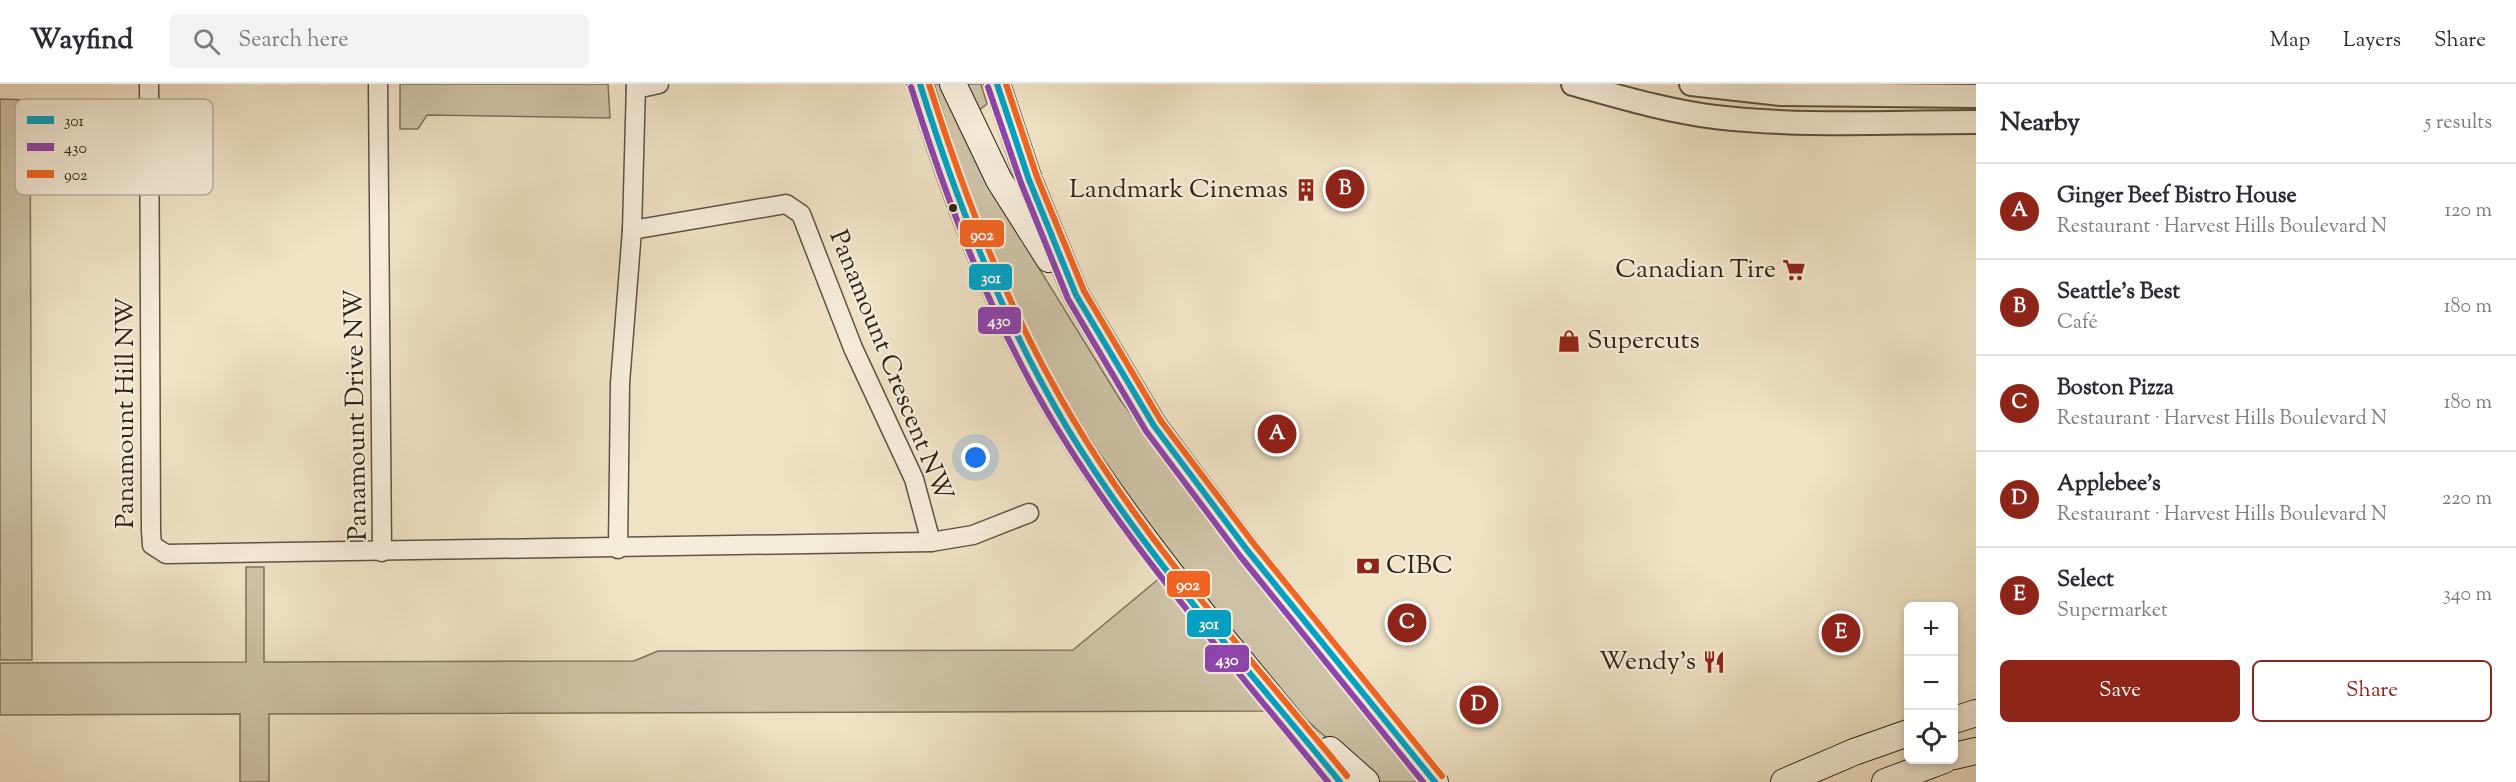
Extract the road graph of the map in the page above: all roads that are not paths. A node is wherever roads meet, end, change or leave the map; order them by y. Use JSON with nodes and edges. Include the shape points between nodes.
{"nodes":[{"id":1,"x":149,"y":84,"type":"edge"},
{"id":2,"x":378,"y":84,"type":"edge"},
{"id":3,"x":659,"y":84,"type":"edge"},
{"id":4,"x":920,"y":84,"type":"edge"},
{"id":5,"x":953,"y":84,"type":"edge"},
{"id":6,"x":998,"y":84,"type":"edge"},
{"id":7,"x":1013,"y":84,"type":"edge"},
{"id":8,"x":1573,"y":84,"type":"edge"},
{"id":9,"x":1691,"y":84,"type":"edge"},
{"id":10,"x":636,"y":87,"type":"edge"},
{"id":11,"x":1976,"y":96,"type":"edge"},
{"id":12,"x":149,"y":99,"type":"edge"},
{"id":13,"x":1976,"y":122,"type":"edge"},
{"id":14,"x":1029,"y":180,"type":"junction"},
{"id":15,"x":150,"y":195,"type":"edge"},
{"id":16,"x":632,"y":230,"type":"junction"},
{"id":17,"x":1076,"y":295,"type":"junction"},
{"id":18,"x":1029,"y":513,"type":"dead end"},
{"id":19,"x":931,"y":542,"type":"junction"},
{"id":20,"x":618,"y":549,"type":"junction"},
{"id":21,"x":382,"y":552,"type":"junction"},
{"id":22,"x":1284,"y":711,"type":"junction"},
{"id":23,"x":1976,"y":713,"type":"edge"},
{"id":24,"x":1958,"y":718,"type":"edge"},
{"id":25,"x":1904,"y":734,"type":"edge"},
{"id":26,"x":1976,"y":751,"type":"edge"},
{"id":27,"x":1958,"y":755,"type":"edge"},
{"id":28,"x":1931,"y":764,"type":"edge"},
{"id":29,"x":1340,"y":782,"type":"edge"},
{"id":30,"x":1366,"y":782,"type":"edge"},
{"id":31,"x":1435,"y":782,"type":"edge"},
{"id":32,"x":1784,"y":782,"type":"edge"},
{"id":33,"x":1885,"y":782,"type":"edge"}],
"edges":[{"from":1,"to":12,"type":"street","name":"Panamount Hill NW"},
{"from":2,"to":21,"type":"street","name":"Panamount Drive NW"},
{"from":3,"to":10,"type":"street"},
{"from":4,"to":22,"type":"main road","via":[[949,174],[999,298],[1051,399],[1095,471],[1156,554]]},
{"from":5,"to":17,"type":"main road","via":[[999,180]]},
{"from":6,"to":14,"type":"main road"},
{"from":7,"to":14,"type":"main road"},
{"from":8,"to":13,"type":"street","via":[[1644,104],[1714,117],[1784,122]]},
{"from":9,"to":11,"type":"street","via":[[1781,94]]},
{"from":10,"to":16,"type":"street"},
{"from":14,"to":17,"type":"main road"},
{"from":15,"to":21,"type":"street","name":"Panamount Hill NW","via":[[152,545],[166,554]]},
{"from":16,"to":19,"type":"street","name":"Panamount Crescent NW","via":[[786,204],[801,214],[853,348],[914,479]]},
{"from":16,"to":20,"type":"street","via":[[620,383]]},
{"from":17,"to":31,"type":"main road","via":[[1182,466]]},
{"from":18,"to":19,"type":"street","via":[[973,535]]},
{"from":19,"to":20,"type":"street","name":"Panamount Crescent NW"},
{"from":20,"to":21,"type":"street","name":"Panamount Drive NW"},
{"from":22,"to":29,"type":"main road"},
{"from":22,"to":30,"type":"main road"},
{"from":23,"to":24,"type":"main road"},
{"from":25,"to":32,"type":"main road"},
{"from":26,"to":27,"type":"main road"},
{"from":28,"to":33,"type":"main road"}]}
